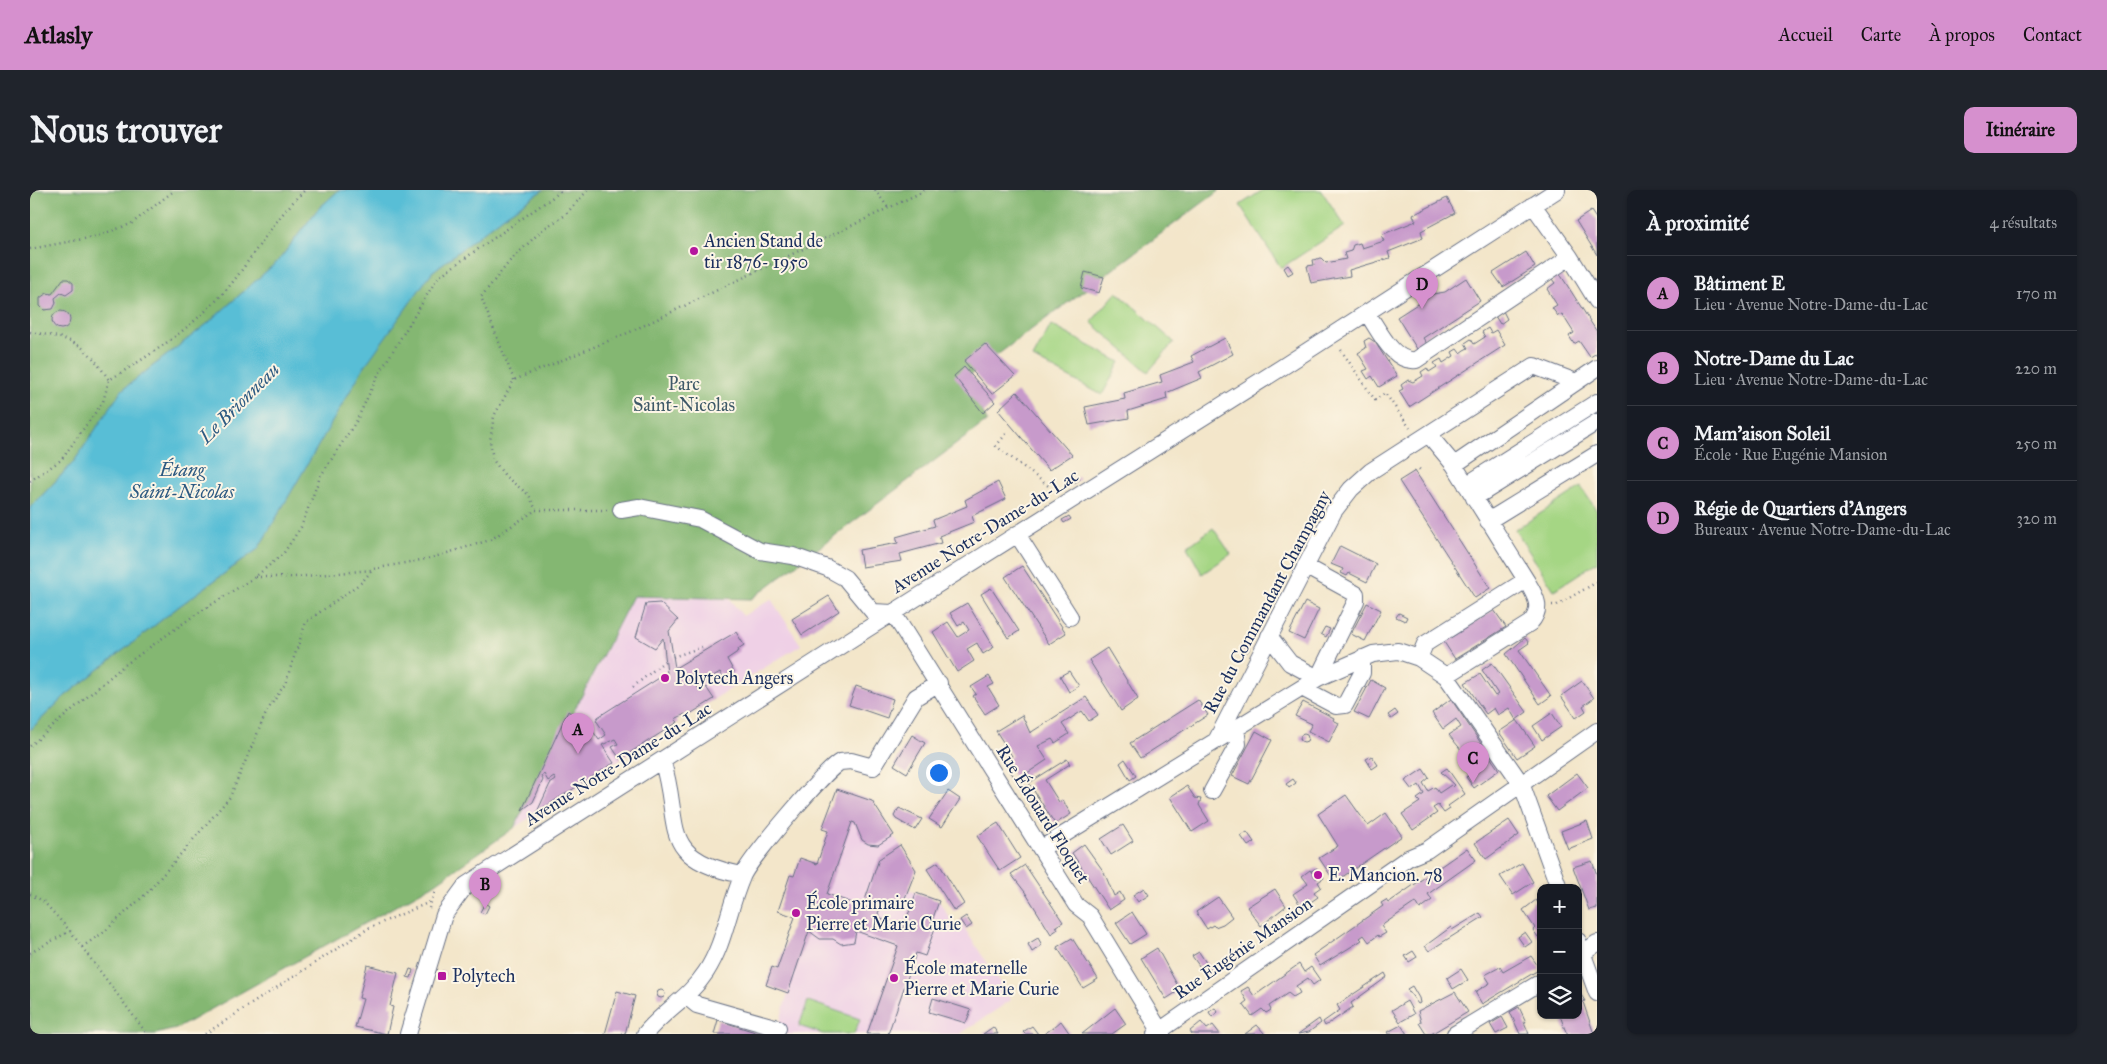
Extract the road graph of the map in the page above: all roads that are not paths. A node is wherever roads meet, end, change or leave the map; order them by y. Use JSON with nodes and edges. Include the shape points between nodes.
{"nodes":[{"id":1,"x":1556,"y":190,"type":"edge"},
{"id":2,"x":1533,"y":205,"type":"junction"},
{"id":3,"x":1570,"y":257,"type":"junction"},
{"id":4,"x":1597,"y":301,"type":"edge"},
{"id":5,"x":1367,"y":313,"type":"junction"},
{"id":6,"x":1597,"y":368,"type":"edge"},
{"id":7,"x":1576,"y":382,"type":"junction"},
{"id":8,"x":1597,"y":402,"type":"edge"},
{"id":9,"x":1597,"y":422,"type":"edge"},
{"id":10,"x":1421,"y":434,"type":"junction"},
{"id":11,"x":1597,"y":454,"type":"edge"},
{"id":12,"x":1454,"y":465,"type":"junction"},
{"id":13,"x":1470,"y":491,"type":"junction"},
{"id":14,"x":621,"y":510,"type":"road end"},
{"id":15,"x":1488,"y":521,"type":"junction"},
{"id":16,"x":1016,"y":534,"type":"junction"},
{"id":17,"x":1305,"y":566,"type":"junction"},
{"id":18,"x":1526,"y":580,"type":"junction"},
{"id":19,"x":893,"y":612,"type":"junction"},
{"id":20,"x":1070,"y":617,"type":"dead end"},
{"id":21,"x":1268,"y":636,"type":"junction"},
{"id":22,"x":1362,"y":658,"type":"junction"},
{"id":23,"x":1419,"y":658,"type":"junction"},
{"id":24,"x":1446,"y":676,"type":"junction"},
{"id":25,"x":1318,"y":678,"type":"junction"},
{"id":26,"x":938,"y":683,"type":"junction"},
{"id":27,"x":1302,"y":688,"type":"junction"},
{"id":28,"x":1236,"y":727,"type":"junction"},
{"id":29,"x":1597,"y":731,"type":"edge"},
{"id":30,"x":1217,"y":739,"type":"junction"},
{"id":31,"x":662,"y":760,"type":"junction"},
{"id":32,"x":1520,"y":783,"type":"junction"},
{"id":33,"x":1212,"y":790,"type":"dead end"},
{"id":34,"x":1042,"y":848,"type":"junction"},
{"id":35,"x":742,"y":875,"type":"junction"},
{"id":36,"x":1558,"y":884,"type":"edge"},
{"id":37,"x":1597,"y":943,"type":"edge"},
{"id":38,"x":1582,"y":950,"type":"edge"},
{"id":39,"x":1582,"y":956,"type":"edge"},
{"id":40,"x":1537,"y":984,"type":"edge"},
{"id":41,"x":1597,"y":993,"type":"edge"},
{"id":42,"x":686,"y":996,"type":"junction"},
{"id":43,"x":778,"y":1028,"type":"dead end"},
{"id":44,"x":1159,"y":1033,"type":"edge"},
{"id":45,"x":408,"y":1034,"type":"edge"},
{"id":46,"x":645,"y":1034,"type":"edge"},
{"id":47,"x":1454,"y":1034,"type":"edge"}],
"edges":[{"from":1,"to":2,"type":"street","name":"Avenue Notre-Dame-du-Lac"},
{"from":2,"to":3,"type":"street"},
{"from":2,"to":5,"type":"street","name":"Avenue Notre-Dame-du-Lac"},
{"from":3,"to":4,"type":"street"},
{"from":3,"to":5,"type":"street","via":[[1416,360],[1405,360],[1397,355]]},
{"from":5,"to":16,"type":"street","name":"Avenue Notre-Dame-du-Lac"},
{"from":6,"to":7,"type":"street"},
{"from":7,"to":10,"type":"street","name":"Rue du Commandant Champagny","via":[[1534,366]]},
{"from":7,"to":12,"type":"street"},
{"from":8,"to":13,"type":"street"},
{"from":9,"to":13,"type":"street"},
{"from":10,"to":12,"type":"street"},
{"from":10,"to":17,"type":"street","name":"Rue du Commandant Champagny","via":[[1351,489],[1334,511]]},
{"from":11,"to":15,"type":"street"},
{"from":12,"to":13,"type":"street"},
{"from":13,"to":15,"type":"street"},
{"from":14,"to":19,"type":"street","via":[[640,507],[700,519],[760,551],[793,556],[827,568],[845,578],[873,612]]},
{"from":15,"to":18,"type":"street"},
{"from":16,"to":19,"type":"street","name":"Avenue Notre-Dame-du-Lac"},
{"from":16,"to":20,"type":"street"},
{"from":17,"to":21,"type":"street","name":"Rue du Commandant Champagny"},
{"from":17,"to":25,"type":"street","via":[[1356,594],[1338,642]]},
{"from":18,"to":23,"type":"street","via":[[1425,644]]},
{"from":18,"to":24,"type":"street","via":[[1542,599],[1530,623]]},
{"from":19,"to":26,"type":"street","name":"Rue Édouard Floquet"},
{"from":19,"to":31,"type":"street","name":"Avenue Notre-Dame-du-Lac"},
{"from":21,"to":25,"type":"street","via":[[1290,663]]},
{"from":21,"to":30,"type":"street","name":"Rue du Commandant Champagny"},
{"from":22,"to":23,"type":"street","via":[[1398,651]]},
{"from":22,"to":25,"type":"street"},
{"from":22,"to":27,"type":"street","via":[[1362,673],[1345,705],[1336,706]]},
{"from":23,"to":24,"type":"street"},
{"from":24,"to":32,"type":"street"},
{"from":25,"to":27,"type":"street"},
{"from":26,"to":34,"type":"street","name":"Rue Édouard Floquet"},
{"from":26,"to":35,"type":"street","via":[[916,697],[873,767],[845,760],[834,765]]},
{"from":27,"to":28,"type":"street"},
{"from":28,"to":30,"type":"street"},
{"from":28,"to":33,"type":"street","via":[[1238,744]]},
{"from":29,"to":32,"type":"street","name":"Rue Eugénie Mansion"},
{"from":30,"to":34,"type":"street"},
{"from":31,"to":35,"type":"street","via":[[669,781],[671,816],[678,840],[690,856],[706,866]]},
{"from":31,"to":45,"type":"street","name":"Avenue Notre-Dame-du-Lac","via":[[466,885],[444,915]]},
{"from":32,"to":36,"type":"street"},
{"from":32,"to":44,"type":"street","name":"Rue Eugénie Mansion","via":[[1427,850],[1400,863]]},
{"from":34,"to":44,"type":"street","name":"Rue Édouard Floquet","via":[[1076,905],[1090,916]]},
{"from":35,"to":42,"type":"street","via":[[719,947],[705,973]]},
{"from":37,"to":38,"type":"street"},
{"from":39,"to":41,"type":"street"},
{"from":40,"to":47,"type":"street"},
{"from":42,"to":43,"type":"street","via":[[697,1005]]},
{"from":42,"to":46,"type":"street"}]}
